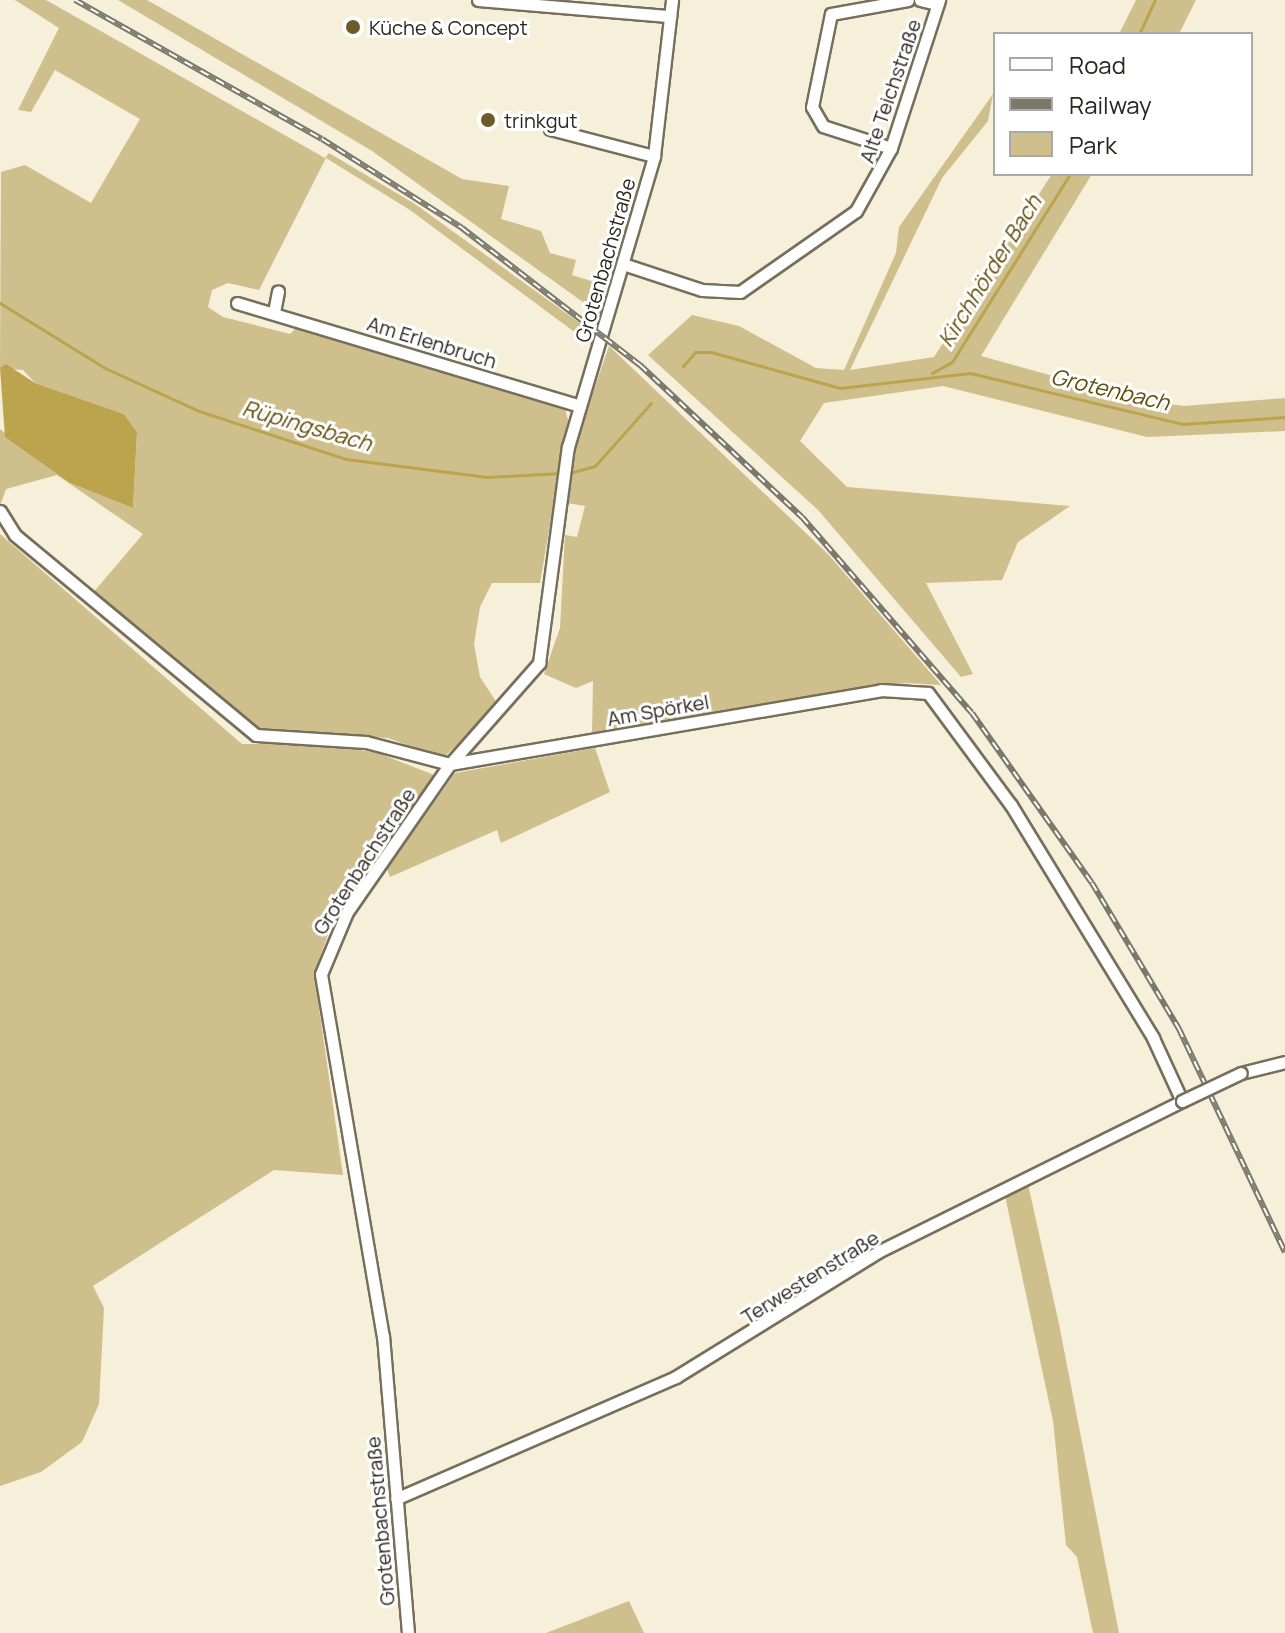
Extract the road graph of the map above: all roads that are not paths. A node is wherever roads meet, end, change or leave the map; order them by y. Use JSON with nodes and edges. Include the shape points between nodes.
{"nodes":[{"id":1,"x":478,"y":0,"type":"edge"},
{"id":2,"x":672,"y":0,"type":"edge"},
{"id":3,"x":908,"y":0,"type":"edge"},
{"id":4,"x":920,"y":0,"type":"edge"},
{"id":5,"x":938,"y":2,"type":"edge"},
{"id":6,"x":670,"y":16,"type":"junction"},
{"id":7,"x":550,"y":129,"type":"dead end"},
{"id":8,"x":891,"y":148,"type":"junction"},
{"id":9,"x":654,"y":156,"type":"junction"},
{"id":10,"x":623,"y":264,"type":"junction"},
{"id":11,"x":278,"y":291,"type":"dead end"},
{"id":12,"x":237,"y":303,"type":"dead end"},
{"id":13,"x":274,"y":312,"type":"junction"},
{"id":14,"x":580,"y":406,"type":"junction"},
{"id":15,"x":0,"y":511,"type":"edge"},
{"id":16,"x":450,"y":764,"type":"junction"},
{"id":17,"x":1285,"y":1062,"type":"edge"},
{"id":18,"x":1182,"y":1101,"type":"junction"},
{"id":19,"x":396,"y":1499,"type":"junction"},
{"id":20,"x":408,"y":1633,"type":"edge"}],
"edges":[{"from":1,"to":6,"type":"street"},
{"from":2,"to":6,"type":"street","name":"Grotenbachstraße"},
{"from":3,"to":8,"type":"street","via":[[831,14],[812,107],[823,126]]},
{"from":4,"to":5,"type":"street"},
{"from":5,"to":8,"type":"street","name":"Alte Teichstraße"},
{"from":6,"to":9,"type":"street","name":"Grotenbachstraße"},
{"from":7,"to":9,"type":"street","name":"Grotenbachstraße"},
{"from":8,"to":10,"type":"street","name":"Alte Teichstraße","via":[[856,211],[753,287],[715,293]]},
{"from":9,"to":10,"type":"street","name":"Grotenbachstraße"},
{"from":10,"to":14,"type":"street","name":"Grotenbachstraße"},
{"from":11,"to":13,"type":"street"},
{"from":12,"to":13,"type":"street","name":"Am Erlenbruch"},
{"from":13,"to":14,"type":"street","name":"Am Erlenbruch"},
{"from":14,"to":16,"type":"street","name":"Grotenbachstraße","via":[[561,487],[551,620],[539,663]]},
{"from":15,"to":16,"type":"street","name":"Am Spörkel","via":[[15,535],[233,724],[256,735],[366,742]]},
{"from":16,"to":18,"type":"street","name":"Am Spörkel","via":[[881,690],[928,693],[1011,805],[1153,1038]]},
{"from":16,"to":19,"type":"street","name":"Grotenbachstraße","via":[[347,912],[321,974],[383,1337]]},
{"from":17,"to":18,"type":"street","name":"Terwestenstraße","bridge":true,"via":[[1241,1073]]},
{"from":18,"to":19,"type":"street","name":"Terwestenstraße","via":[[878,1252],[688,1371]]},
{"from":19,"to":20,"type":"street","name":"Grotenbachstraße"}]}
